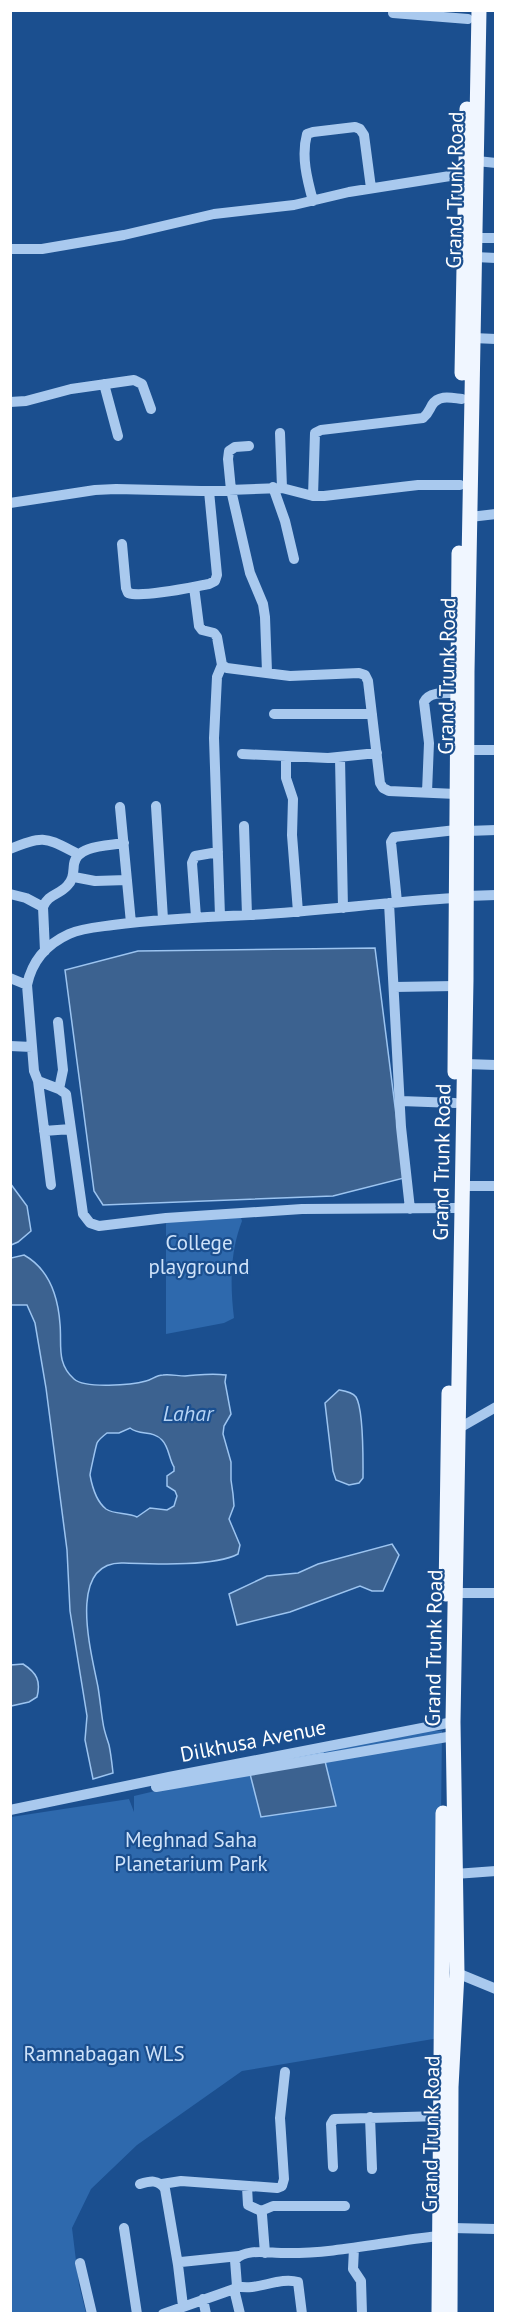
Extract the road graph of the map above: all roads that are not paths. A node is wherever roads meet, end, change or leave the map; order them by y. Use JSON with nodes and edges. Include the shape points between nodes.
{"nodes":[{"id":1,"x":393,"y":13,"type":"dead end"},
{"id":2,"x":472,"y":13,"type":"edge"},
{"id":3,"x":477,"y":161,"type":"junction"},
{"id":4,"x":495,"y":162,"type":"edge"},
{"id":5,"x":465,"y":176,"type":"junction"},
{"id":6,"x":371,"y":188,"type":"junction"},
{"id":7,"x":313,"y":201,"type":"junction"},
{"id":8,"x":475,"y":238,"type":"junction"},
{"id":9,"x":495,"y":238,"type":"edge"},
{"id":10,"x":10,"y":249,"type":"edge"},
{"id":11,"x":475,"y":257,"type":"junction"},
{"id":12,"x":495,"y":258,"type":"edge"},
{"id":13,"x":473,"y":338,"type":"junction"},
{"id":14,"x":495,"y":339,"type":"edge"},
{"id":15,"x":104,"y":384,"type":"junction"},
{"id":16,"x":462,"y":399,"type":"junction"},
{"id":17,"x":10,"y":402,"type":"edge"},
{"id":18,"x":151,"y":409,"type":"dead end"},
{"id":19,"x":280,"y":433,"type":"dead end"},
{"id":20,"x":117,"y":436,"type":"dead end"},
{"id":21,"x":249,"y":446,"type":"dead end"},
{"id":22,"x":460,"y":485,"type":"junction"},
{"id":23,"x":277,"y":487,"type":"junction"},
{"id":24,"x":231,"y":490,"type":"junction"},
{"id":25,"x":209,"y":491,"type":"junction"},
{"id":26,"x":313,"y":496,"type":"junction"},
{"id":27,"x":10,"y":503,"type":"edge"},
{"id":28,"x":495,"y":514,"type":"edge"},
{"id":29,"x":470,"y":517,"type":"junction"},
{"id":30,"x":122,"y":544,"type":"dead end"},
{"id":31,"x":294,"y":559,"type":"dead end"},
{"id":32,"x":194,"y":586,"type":"junction"},
{"id":33,"x":222,"y":664,"type":"junction"},
{"id":34,"x":267,"y":672,"type":"junction"},
{"id":35,"x":457,"y":693,"type":"junction"},
{"id":36,"x":274,"y":714,"type":"dead end"},
{"id":37,"x":372,"y":714,"type":"junction"},
{"id":38,"x":467,"y":750,"type":"junction"},
{"id":39,"x":495,"y":750,"type":"edge"},
{"id":40,"x":377,"y":753,"type":"junction"},
{"id":41,"x":242,"y":754,"type":"dead end"},
{"id":42,"x":286,"y":757,"type":"junction"},
{"id":43,"x":340,"y":758,"type":"junction"},
{"id":44,"x":427,"y":792,"type":"junction"},
{"id":45,"x":456,"y":794,"type":"junction"},
{"id":46,"x":156,"y":806,"type":"dead end"},
{"id":47,"x":120,"y":807,"type":"dead end"},
{"id":48,"x":244,"y":825,"type":"dead end"},
{"id":49,"x":461,"y":830,"type":"junction"},
{"id":50,"x":495,"y":830,"type":"edge"},
{"id":51,"x":124,"y":843,"type":"junction"},
{"id":52,"x":10,"y":849,"type":"edge"},
{"id":53,"x":218,"y":852,"type":"junction"},
{"id":54,"x":78,"y":854,"type":"junction"},
{"id":55,"x":74,"y":877,"type":"junction"},
{"id":56,"x":127,"y":880,"type":"junction"},
{"id":57,"x":10,"y":894,"type":"edge"},
{"id":58,"x":495,"y":895,"type":"edge"},
{"id":59,"x":461,"y":897,"type":"junction"},
{"id":60,"x":393,"y":902,"type":"junction"},
{"id":61,"x":43,"y":907,"type":"junction"},
{"id":62,"x":342,"y":908,"type":"junction"},
{"id":63,"x":298,"y":912,"type":"junction"},
{"id":64,"x":247,"y":915,"type":"junction"},
{"id":65,"x":220,"y":916,"type":"junction"},
{"id":66,"x":196,"y":917,"type":"junction"},
{"id":67,"x":164,"y":919,"type":"junction"},
{"id":68,"x":131,"y":922,"type":"junction"},
{"id":69,"x":45,"y":951,"type":"junction"},
{"id":70,"x":10,"y":978,"type":"edge"},
{"id":71,"x":27,"y":985,"type":"junction"},
{"id":72,"x":455,"y":986,"type":"junction"},
{"id":73,"x":394,"y":987,"type":"junction"},
{"id":74,"x":58,"y":1022,"type":"dead end"},
{"id":75,"x":10,"y":1046,"type":"edge"},
{"id":76,"x":32,"y":1047,"type":"junction"},
{"id":77,"x":465,"y":1064,"type":"junction"},
{"id":78,"x":495,"y":1065,"type":"edge"},
{"id":79,"x":38,"y":1081,"type":"junction"},
{"id":80,"x":59,"y":1089,"type":"junction"},
{"id":81,"x":400,"y":1101,"type":"junction"},
{"id":82,"x":455,"y":1103,"type":"junction"},
{"id":83,"x":71,"y":1129,"type":"junction"},
{"id":84,"x":44,"y":1131,"type":"junction"},
{"id":85,"x":51,"y":1185,"type":"dead end"},
{"id":86,"x":463,"y":1186,"type":"junction"},
{"id":87,"x":495,"y":1186,"type":"edge"},
{"id":88,"x":455,"y":1208,"type":"junction"},
{"id":89,"x":410,"y":1209,"type":"junction"},
{"id":90,"x":495,"y":1407,"type":"edge"},
{"id":91,"x":453,"y":1431,"type":"junction"},
{"id":92,"x":456,"y":1593,"type":"junction"},
{"id":93,"x":495,"y":1593,"type":"edge"},
{"id":94,"x":448,"y":1730,"type":"junction"},
{"id":95,"x":10,"y":1810,"type":"edge"},
{"id":96,"x":495,"y":1871,"type":"edge"},
{"id":97,"x":454,"y":1874,"type":"junction"},
{"id":98,"x":457,"y":1973,"type":"junction"},
{"id":99,"x":495,"y":1989,"type":"edge"},
{"id":100,"x":285,"y":2072,"type":"dead end"},
{"id":101,"x":441,"y":2116,"type":"junction"},
{"id":102,"x":370,"y":2117,"type":"junction"},
{"id":103,"x":333,"y":2167,"type":"dead end"},
{"id":104,"x":372,"y":2169,"type":"dead end"},
{"id":105,"x":140,"y":2184,"type":"dead end"},
{"id":106,"x":162,"y":2184,"type":"junction"},
{"id":107,"x":247,"y":2187,"type":"junction"},
{"id":108,"x":345,"y":2206,"type":"dead end"},
{"id":109,"x":261,"y":2211,"type":"junction"},
{"id":110,"x":124,"y":2228,"type":"dead end"},
{"id":111,"x":495,"y":2229,"type":"edge"},
{"id":112,"x":445,"y":2232,"type":"junction"},
{"id":113,"x":354,"y":2248,"type":"junction"},
{"id":114,"x":265,"y":2253,"type":"junction"},
{"id":115,"x":239,"y":2256,"type":"junction"},
{"id":116,"x":80,"y":2263,"type":"dead end"},
{"id":117,"x":178,"y":2265,"type":"junction"},
{"id":118,"x":235,"y":2287,"type":"junction"},
{"id":119,"x":202,"y":2299,"type":"junction"},
{"id":120,"x":173,"y":2311,"type":"edge"},
{"id":121,"x":92,"y":2313,"type":"edge"},
{"id":122,"x":137,"y":2313,"type":"edge"},
{"id":123,"x":206,"y":2313,"type":"edge"},
{"id":124,"x":240,"y":2313,"type":"edge"},
{"id":125,"x":302,"y":2313,"type":"edge"},
{"id":126,"x":362,"y":2313,"type":"edge"},
{"id":127,"x":439,"y":2313,"type":"edge"},
{"id":128,"x":450,"y":2313,"type":"edge"}],
"edges":[{"from":1,"to":2,"type":"street"},
{"from":2,"to":3,"type":"main road","name":"Grand Trunk Road"},
{"from":2,"to":5,"type":"main road","name":"Grand Trunk Road"},
{"from":3,"to":4,"type":"street"},
{"from":3,"to":8,"type":"main road","name":"Grand Trunk Road"},
{"from":5,"to":6,"type":"street"},
{"from":5,"to":16,"type":"main road","name":"Grand Trunk Road"},
{"from":6,"to":7,"type":"street"},
{"from":6,"to":7,"type":"street","via":[[360,129],[313,132],[307,134],[305,141],[305,160]]},
{"from":7,"to":10,"type":"street","via":[[214,214],[42,249]]},
{"from":8,"to":9,"type":"street"},
{"from":8,"to":11,"type":"main road","name":"Grand Trunk Road"},
{"from":11,"to":12,"type":"street"},
{"from":11,"to":13,"type":"main road","name":"Grand Trunk Road"},
{"from":13,"to":14,"type":"street"},
{"from":13,"to":29,"type":"main road","name":"Grand Trunk Road"},
{"from":15,"to":17,"type":"street"},
{"from":15,"to":18,"type":"street","via":[[138,381]]},
{"from":15,"to":20,"type":"street"},
{"from":16,"to":22,"type":"main road","name":"Grand Trunk Road"},
{"from":16,"to":26,"type":"street","via":[[441,398],[423,417],[315,433]]},
{"from":19,"to":23,"type":"street"},
{"from":21,"to":24,"type":"street","via":[[229,451]]},
{"from":22,"to":26,"type":"street","via":[[418,485]]},
{"from":22,"to":35,"type":"main road","name":"Grand Trunk Road"},
{"from":23,"to":24,"type":"street"},
{"from":23,"to":26,"type":"street"},
{"from":23,"to":31,"type":"street"},
{"from":24,"to":25,"type":"street"},
{"from":24,"to":34,"type":"street","via":[[250,573],[263,604]]},
{"from":25,"to":27,"type":"street","via":[[95,490]]},
{"from":25,"to":32,"type":"street","via":[[217,575],[209,584]]},
{"from":28,"to":29,"type":"street"},
{"from":29,"to":38,"type":"main road","name":"Grand Trunk Road"},
{"from":30,"to":32,"type":"street","via":[[128,593]]},
{"from":32,"to":33,"type":"street","via":[[199,626],[218,636]]},
{"from":33,"to":34,"type":"street","via":[[227,668]]},
{"from":33,"to":53,"type":"street","via":[[217,677],[214,738]]},
{"from":34,"to":37,"type":"street","via":[[290,676],[365,675]]},
{"from":35,"to":44,"type":"street","via":[[432,694],[424,702],[429,743]]},
{"from":35,"to":45,"type":"main road","name":"Grand Trunk Road"},
{"from":36,"to":37,"type":"street"},
{"from":37,"to":40,"type":"street"},
{"from":38,"to":39,"type":"street"},
{"from":38,"to":49,"type":"main road","name":"Grand Trunk Road"},
{"from":40,"to":43,"type":"street"},
{"from":40,"to":44,"type":"street","via":[[383,788]]},
{"from":41,"to":42,"type":"street"},
{"from":42,"to":43,"type":"street"},
{"from":42,"to":63,"type":"street","via":[[286,778],[293,799]]},
{"from":43,"to":62,"type":"street"},
{"from":44,"to":45,"type":"street"},
{"from":45,"to":49,"type":"main road","name":"Grand Trunk Road"},
{"from":46,"to":67,"type":"street"},
{"from":47,"to":51,"type":"street"},
{"from":48,"to":64,"type":"street"},
{"from":49,"to":50,"type":"street"},
{"from":49,"to":59,"type":"main road","name":"Grand Trunk Road"},
{"from":49,"to":60,"type":"street","via":[[394,837]]},
{"from":51,"to":54,"type":"street"},
{"from":51,"to":56,"type":"street"},
{"from":52,"to":54,"type":"street","via":[[41,838]]},
{"from":53,"to":65,"type":"street"},
{"from":53,"to":66,"type":"street","via":[[195,856],[192,863]]},
{"from":54,"to":55,"type":"street"},
{"from":55,"to":56,"type":"street"},
{"from":55,"to":61,"type":"street","via":[[68,886],[45,900]]},
{"from":56,"to":68,"type":"street"},
{"from":57,"to":61,"type":"street"},
{"from":58,"to":59,"type":"street"},
{"from":59,"to":60,"type":"street"},
{"from":59,"to":72,"type":"main road","name":"Grand Trunk Road"},
{"from":59,"to":77,"type":"main road","name":"Grand Trunk Road"},
{"from":60,"to":62,"type":"street"},
{"from":60,"to":73,"type":"street"},
{"from":61,"to":69,"type":"street"},
{"from":62,"to":63,"type":"street"},
{"from":63,"to":64,"type":"street"},
{"from":64,"to":65,"type":"street"},
{"from":65,"to":66,"type":"street"},
{"from":66,"to":67,"type":"street"},
{"from":67,"to":68,"type":"street"},
{"from":68,"to":69,"type":"street","via":[[70,933]]},
{"from":69,"to":71,"type":"street","via":[[38,957]]},
{"from":70,"to":71,"type":"street"},
{"from":71,"to":76,"type":"street"},
{"from":72,"to":73,"type":"street"},
{"from":72,"to":82,"type":"main road","name":"Grand Trunk Road"},
{"from":73,"to":81,"type":"street"},
{"from":74,"to":80,"type":"street","via":[[63,1070]]},
{"from":75,"to":76,"type":"street"},
{"from":76,"to":79,"type":"street"},
{"from":77,"to":78,"type":"street"},
{"from":77,"to":86,"type":"main road","name":"Grand Trunk Road"},
{"from":79,"to":80,"type":"street"},
{"from":79,"to":84,"type":"street"},
{"from":80,"to":83,"type":"street","via":[[66,1095]]},
{"from":81,"to":82,"type":"street"},
{"from":81,"to":89,"type":"street"},
{"from":82,"to":88,"type":"main road","name":"Grand Trunk Road"},
{"from":83,"to":84,"type":"street"},
{"from":83,"to":89,"type":"street","via":[[82,1214],[99,1226],[302,1209]]},
{"from":84,"to":85,"type":"street"},
{"from":86,"to":87,"type":"street"},
{"from":86,"to":91,"type":"main road","name":"Grand Trunk Road"},
{"from":88,"to":89,"type":"street"},
{"from":88,"to":91,"type":"main road","name":"Grand Trunk Road"},
{"from":90,"to":91,"type":"street"},
{"from":91,"to":92,"type":"main road","name":"Grand Trunk Road"},
{"from":91,"to":94,"type":"main road","name":"Grand Trunk Road"},
{"from":92,"to":93,"type":"street"},
{"from":92,"to":94,"type":"main road","name":"Grand Trunk Road"},
{"from":94,"to":95,"type":"street","name":"Dilkhusa Avenue","via":[[170,1780],[69,1803],[62,1800]]},
{"from":94,"to":97,"type":"main road","name":"Grand Trunk Road"},
{"from":94,"to":101,"type":"main road","name":"Grand Trunk Road"},
{"from":96,"to":97,"type":"street"},
{"from":97,"to":98,"type":"main road","name":"Grand Trunk Road"},
{"from":98,"to":99,"type":"street"},
{"from":98,"to":112,"type":"main road","name":"Grand Trunk Road"},
{"from":100,"to":107,"type":"street","via":[[280,2118],[284,2183],[277,2188]]},
{"from":101,"to":102,"type":"street"},
{"from":101,"to":112,"type":"main road","name":"Grand Trunk Road"},
{"from":102,"to":103,"type":"street","via":[[332,2121]]},
{"from":102,"to":104,"type":"street"},
{"from":105,"to":106,"type":"street"},
{"from":106,"to":107,"type":"street","via":[[181,2181]]},
{"from":106,"to":117,"type":"street"},
{"from":107,"to":109,"type":"street","via":[[248,2205]]},
{"from":108,"to":109,"type":"street","via":[[273,2206]]},
{"from":109,"to":114,"type":"street"},
{"from":110,"to":122,"type":"street"},
{"from":111,"to":112,"type":"street"},
{"from":112,"to":113,"type":"street"},
{"from":112,"to":127,"type":"main road","name":"Grand Trunk Road"},
{"from":112,"to":128,"type":"main road","name":"Grand Trunk Road"},
{"from":113,"to":114,"type":"street"},
{"from":113,"to":126,"type":"street","via":[[353,2269],[360,2281]]},
{"from":114,"to":115,"type":"street"},
{"from":115,"to":117,"type":"street","via":[[188,2260]]},
{"from":115,"to":118,"type":"street","via":[[233,2263]]},
{"from":116,"to":121,"type":"street"},
{"from":117,"to":120,"type":"street"},
{"from":118,"to":119,"type":"street"},
{"from":118,"to":124,"type":"street"},
{"from":118,"to":125,"type":"street","via":[[298,2282]]},
{"from":119,"to":120,"type":"street"},
{"from":119,"to":123,"type":"street"}]}
